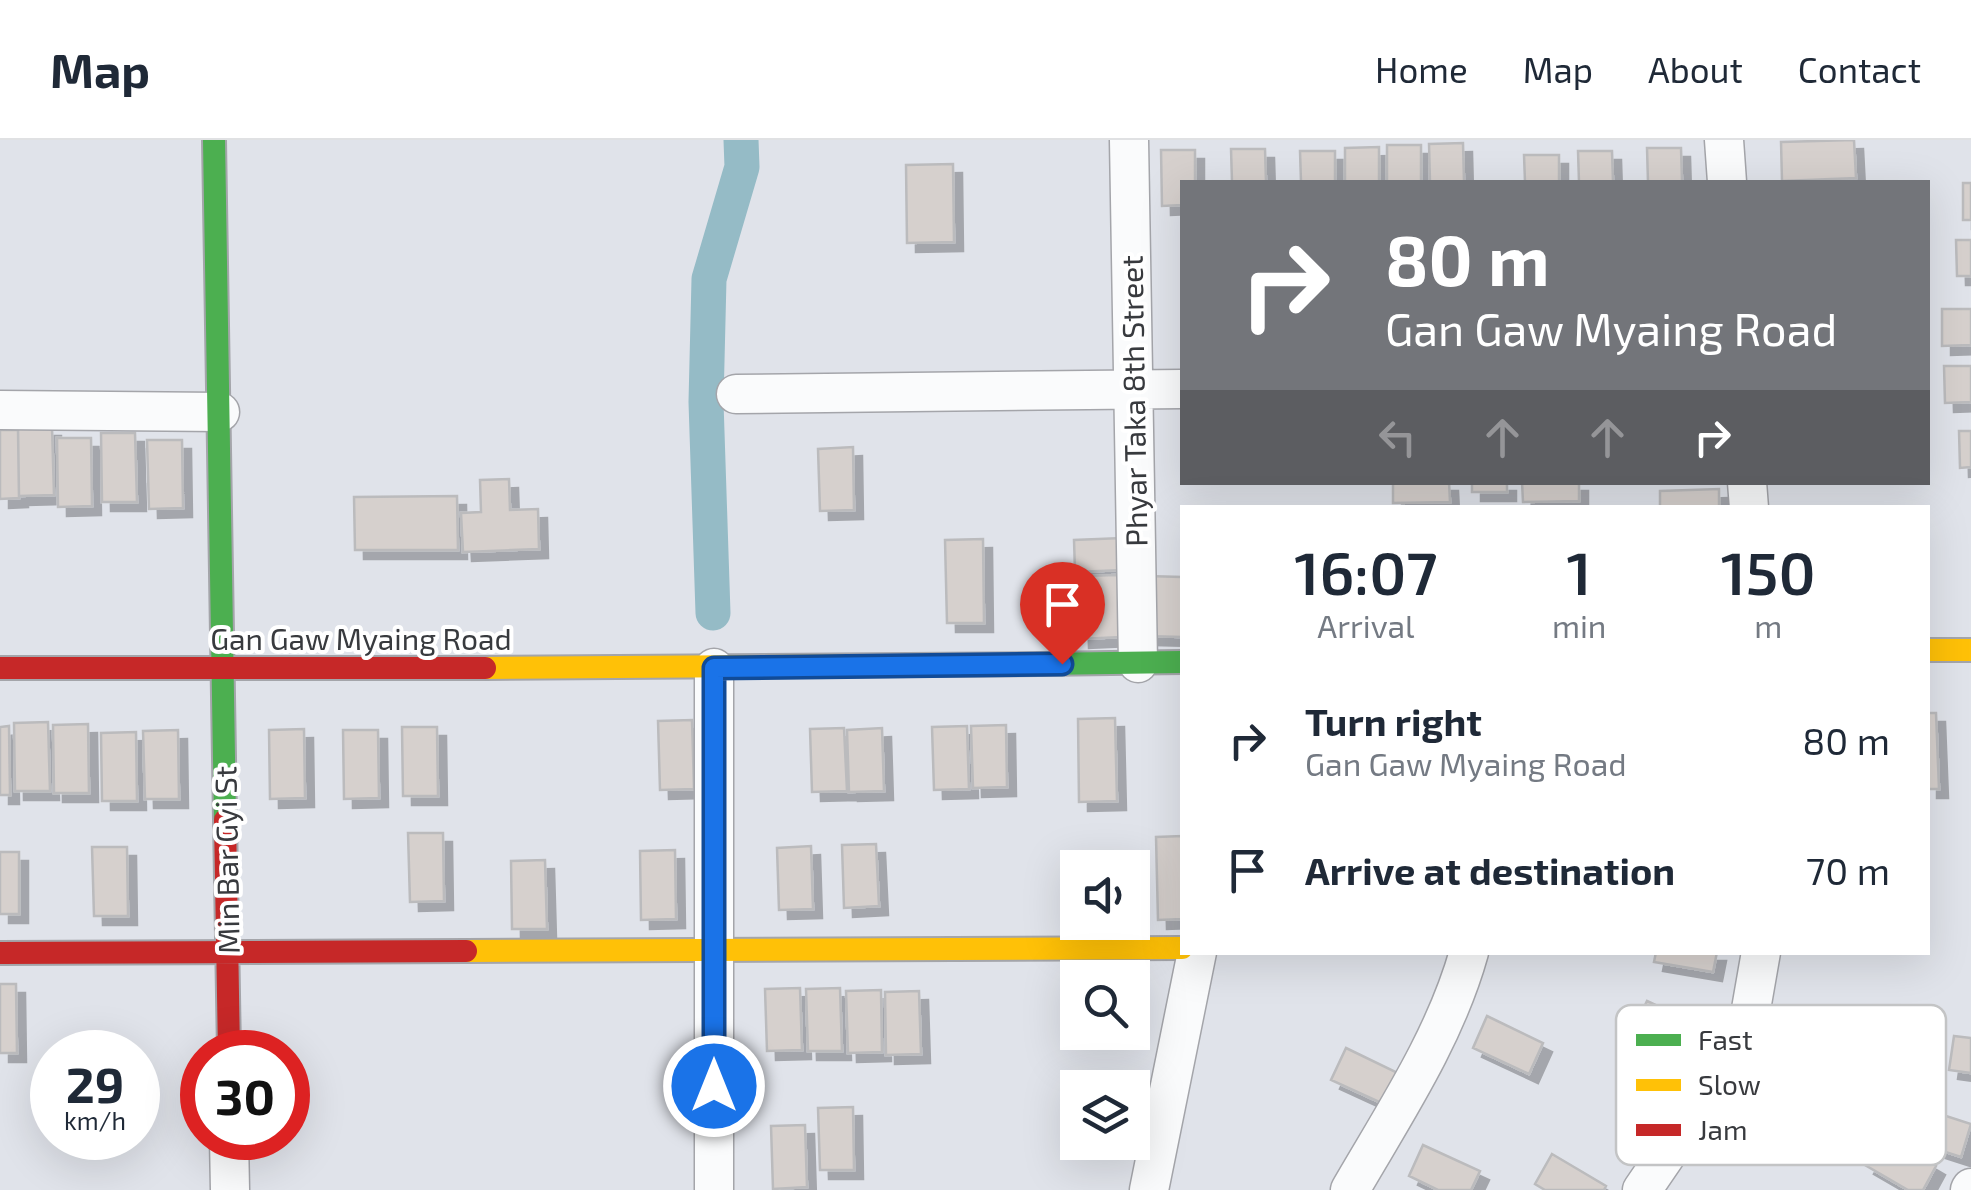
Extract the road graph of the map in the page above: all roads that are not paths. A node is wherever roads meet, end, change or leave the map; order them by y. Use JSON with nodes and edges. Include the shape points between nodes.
{"nodes":[{"id":1,"x":214,"y":140,"type":"edge"},
{"id":2,"x":1128,"y":140,"type":"edge"},
{"id":3,"x":1724,"y":140,"type":"edge"},
{"id":4,"x":1727,"y":180,"type":"edge"},
{"id":5,"x":1180,"y":389,"type":"edge"},
{"id":6,"x":1133,"y":390,"type":"junction"},
{"id":7,"x":736,"y":394,"type":"dead end"},
{"id":8,"x":0,"y":410,"type":"edge"},
{"id":9,"x":220,"y":412,"type":"junction"},
{"id":10,"x":1930,"y":650,"type":"edge"},
{"id":11,"x":1971,"y":650,"type":"edge"},
{"id":12,"x":1180,"y":662,"type":"edge"},
{"id":13,"x":1138,"y":663,"type":"junction"},
{"id":14,"x":0,"y":668,"type":"edge"},
{"id":15,"x":222,"y":668,"type":"junction"},
{"id":16,"x":718,"y":668,"type":"junction"},
{"id":17,"x":714,"y":948,"type":"junction"},
{"id":18,"x":1180,"y":948,"type":"edge"},
{"id":19,"x":228,"y":952,"type":"junction"},
{"id":20,"x":0,"y":953,"type":"edge"},
{"id":21,"x":1197,"y":955,"type":"edge"},
{"id":22,"x":1468,"y":955,"type":"edge"},
{"id":23,"x":1760,"y":955,"type":"edge"},
{"id":24,"x":1752,"y":1005,"type":"edge"},
{"id":25,"x":229,"y":1030,"type":"edge"},
{"id":26,"x":229,"y":1160,"type":"edge"},
{"id":27,"x":1659,"y":1165,"type":"edge"},
{"id":28,"x":230,"y":1190,"type":"edge"},
{"id":29,"x":714,"y":1190,"type":"edge"},
{"id":30,"x":1148,"y":1190,"type":"edge"},
{"id":31,"x":1350,"y":1190,"type":"edge"},
{"id":32,"x":1642,"y":1190,"type":"edge"}],
"edges":[{"from":1,"to":9,"type":"street","name":"Min Bar Gyi St"},
{"from":2,"to":6,"type":"street","name":"Phyar Taka 8th Street"},
{"from":3,"to":4,"type":"street"},
{"from":5,"to":6,"type":"street"},
{"from":6,"to":7,"type":"street"},
{"from":6,"to":13,"type":"street","name":"Phyar Taka 8th Street"},
{"from":8,"to":9,"type":"street"},
{"from":9,"to":15,"type":"street","name":"Min Bar Gyi St"},
{"from":10,"to":11,"type":"street"},
{"from":12,"to":13,"type":"street"},
{"from":13,"to":16,"type":"street","name":"Gan Gaw Myaing Road"},
{"from":14,"to":15,"type":"street","name":"Gan Gaw Myaing Road"},
{"from":15,"to":16,"type":"street","name":"Gan Gaw Myaing Road"},
{"from":15,"to":19,"type":"street","name":"Min Bar Gyi St"},
{"from":16,"to":17,"type":"street"},
{"from":17,"to":18,"type":"street"},
{"from":17,"to":19,"type":"street"},
{"from":17,"to":29,"type":"street"},
{"from":19,"to":20,"type":"street"},
{"from":19,"to":25,"type":"street","name":"Min Bar Gyi St"},
{"from":21,"to":30,"type":"street"},
{"from":22,"to":31,"type":"street","via":[[1425,1060]]},
{"from":23,"to":24,"type":"street"},
{"from":26,"to":28,"type":"street"},
{"from":27,"to":32,"type":"street"}]}
